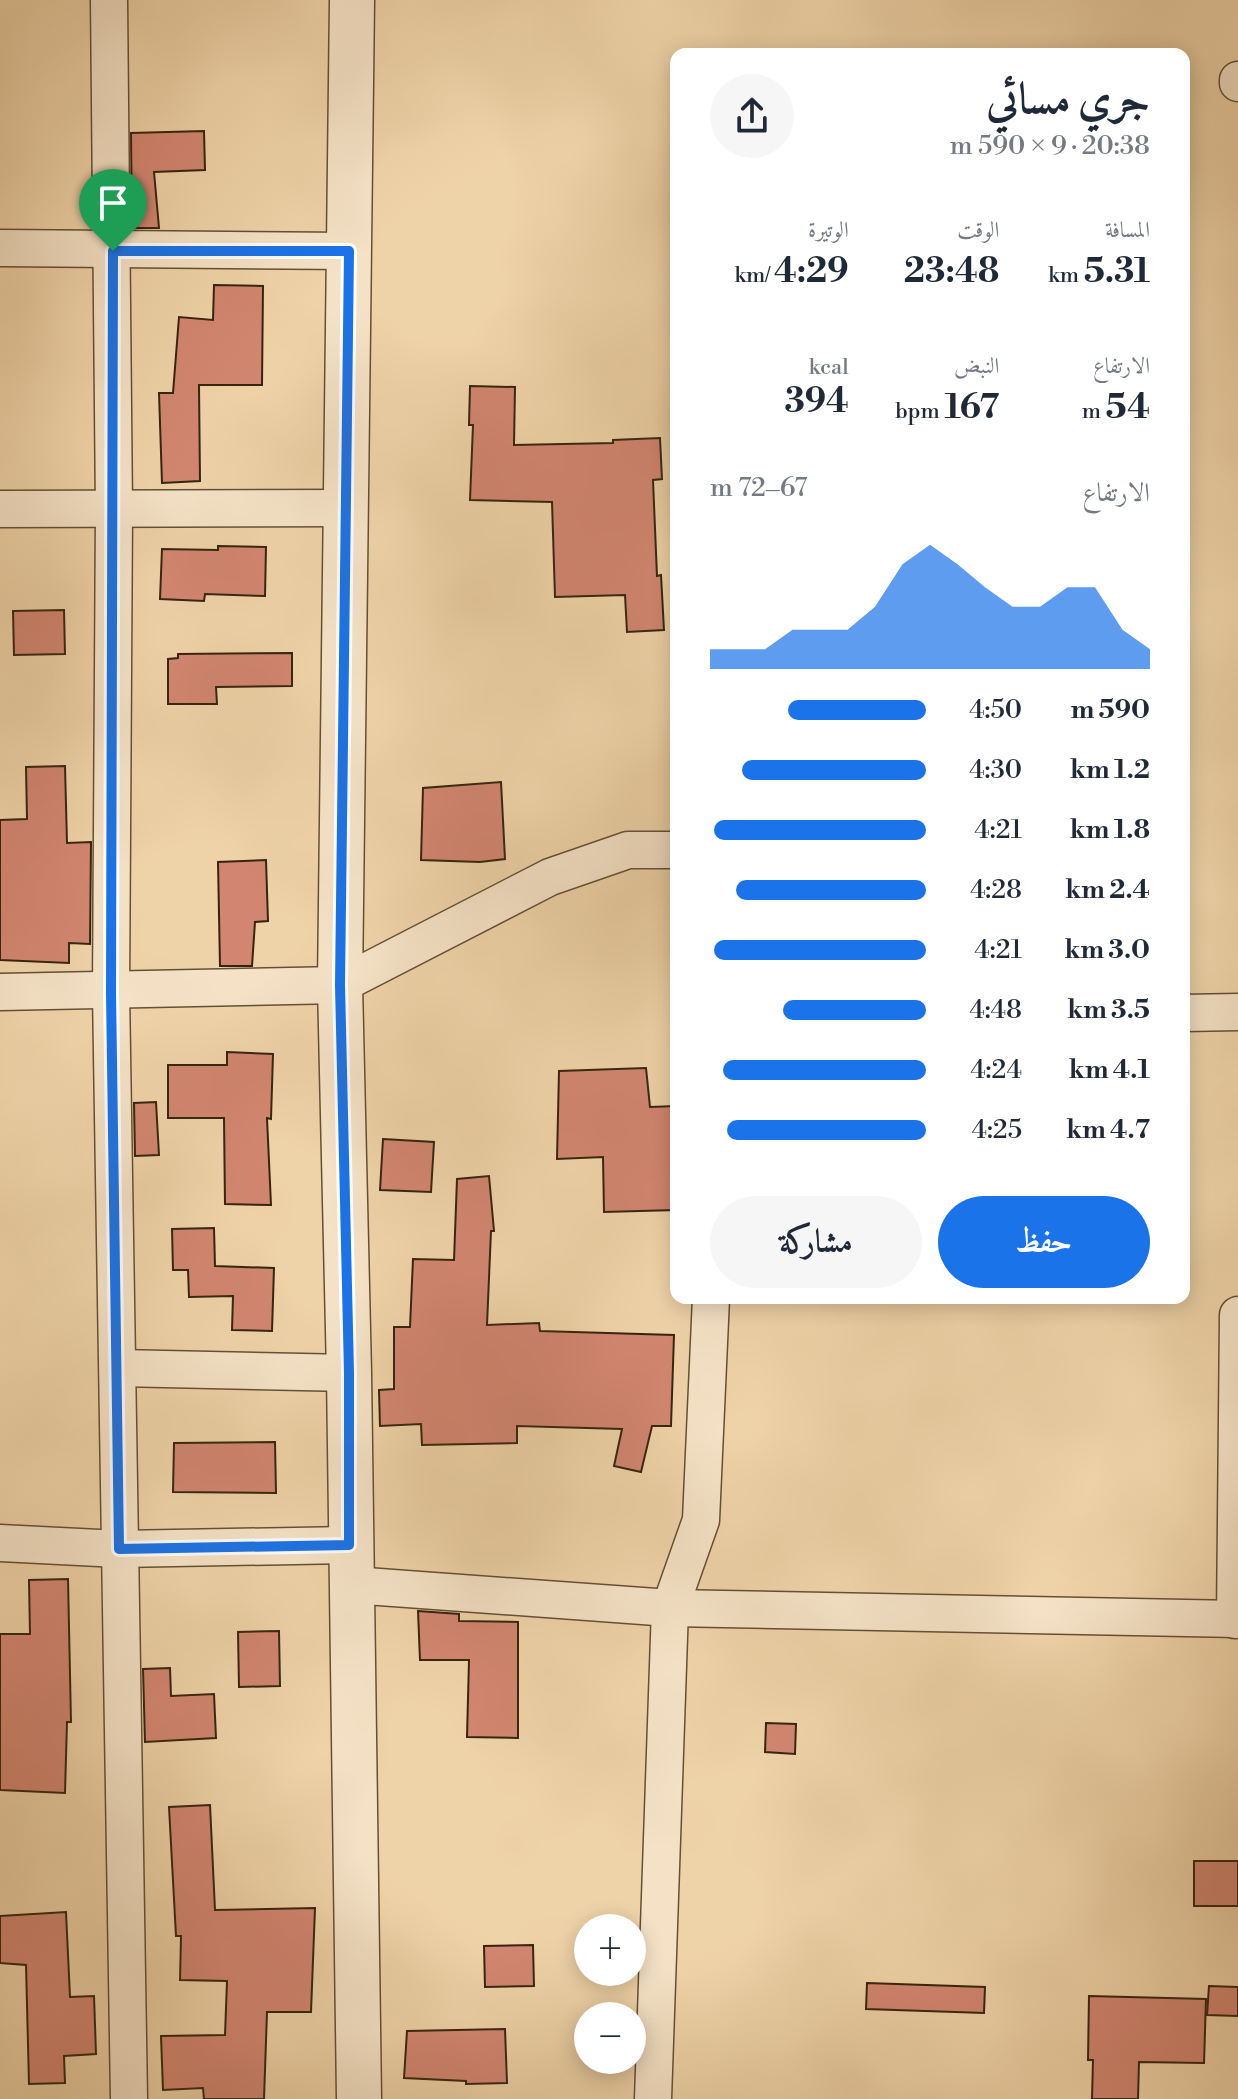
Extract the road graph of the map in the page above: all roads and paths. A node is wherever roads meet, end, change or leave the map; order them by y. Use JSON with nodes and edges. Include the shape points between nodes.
{"nodes":[{"id":1,"x":109,"y":0,"type":"edge"},
{"id":2,"x":352,"y":0,"type":"edge"},
{"id":3,"x":0,"y":248,"type":"edge"},
{"id":4,"x":113,"y":251,"type":"junction"},
{"id":5,"x":349,"y":251,"type":"junction"},
{"id":6,"x":345,"y":508,"type":"junction"},
{"id":7,"x":0,"y":509,"type":"edge"},
{"id":8,"x":114,"y":510,"type":"junction"},
{"id":9,"x":670,"y":850,"type":"edge"},
{"id":10,"x":340,"y":985,"type":"junction"},
{"id":11,"x":0,"y":992,"type":"edge"},
{"id":12,"x":111,"y":992,"type":"junction"},
{"id":13,"x":1238,"y":1012,"type":"edge"},
{"id":14,"x":1190,"y":1013,"type":"edge"},
{"id":15,"x":711,"y":1304,"type":"edge"},
{"id":16,"x":1238,"y":1315,"type":"edge"},
{"id":17,"x":118,"y":1368,"type":"junction"},
{"id":18,"x":349,"y":1373,"type":"junction"},
{"id":19,"x":0,"y":1543,"type":"edge"},
{"id":20,"x":119,"y":1549,"type":"junction"},
{"id":21,"x":351,"y":1565,"type":"junction"},
{"id":22,"x":670,"y":1608,"type":"junction"},
{"id":23,"x":1237,"y":1620,"type":"edge"},
{"id":24,"x":129,"y":2099,"type":"edge"},
{"id":25,"x":359,"y":2099,"type":"edge"},
{"id":26,"x":653,"y":2099,"type":"edge"}],
"edges":[{"from":1,"to":4,"type":"street"},
{"from":2,"to":5,"type":"street"},
{"from":3,"to":4,"type":"street"},
{"from":4,"to":5,"type":"street"},
{"from":4,"to":8,"type":"street"},
{"from":5,"to":6,"type":"street"},
{"from":6,"to":8,"type":"street"},
{"from":6,"to":10,"type":"street"},
{"from":7,"to":8,"type":"street"},
{"from":8,"to":12,"type":"street"},
{"from":9,"to":10,"type":"street","via":[[628,850],[550,877]]},
{"from":10,"to":12,"type":"street"},
{"from":10,"to":18,"type":"street"},
{"from":11,"to":12,"type":"street"},
{"from":12,"to":17,"type":"street"},
{"from":13,"to":14,"type":"street"},
{"from":15,"to":22,"type":"street","via":[[701,1520]]},
{"from":16,"to":23,"type":"street"},
{"from":17,"to":18,"type":"street"},
{"from":17,"to":20,"type":"street"},
{"from":18,"to":21,"type":"street"},
{"from":19,"to":20,"type":"street"},
{"from":20,"to":21,"type":"street"},
{"from":20,"to":24,"type":"street"},
{"from":21,"to":22,"type":"street"},
{"from":21,"to":25,"type":"street"},
{"from":22,"to":23,"type":"street"},
{"from":22,"to":26,"type":"street"}]}
